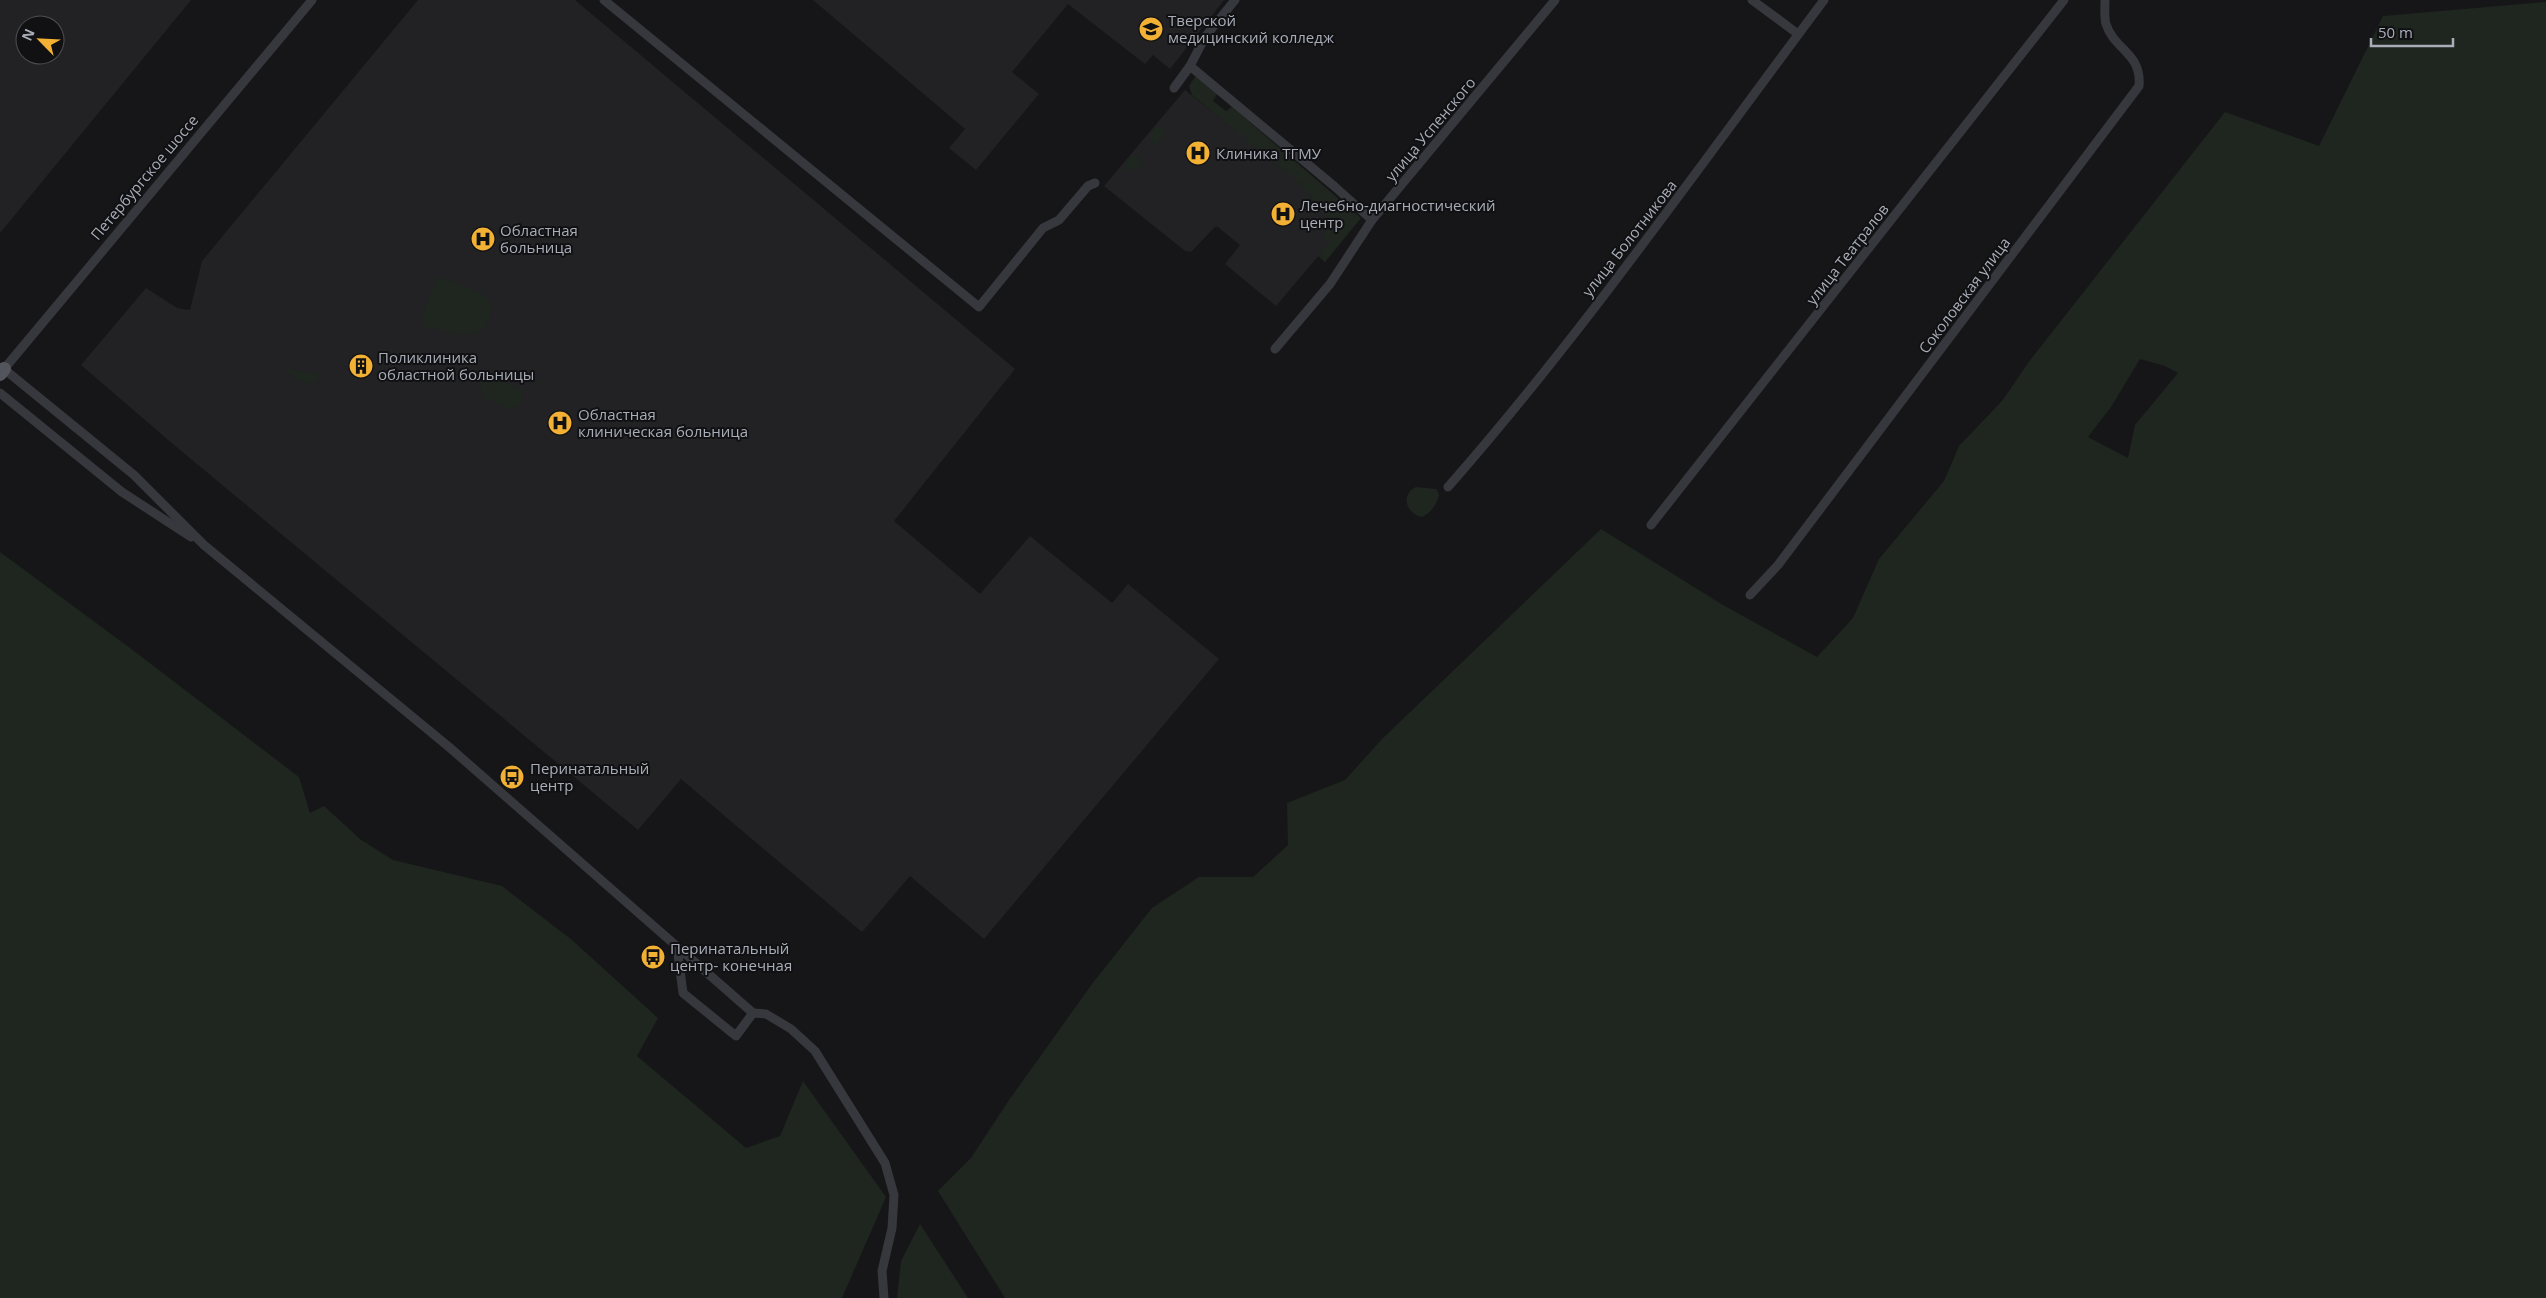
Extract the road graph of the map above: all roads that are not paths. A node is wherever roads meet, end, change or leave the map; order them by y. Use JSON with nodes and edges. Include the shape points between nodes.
{"nodes":[{"id":1,"x":312,"y":0,"type":"edge"},
{"id":2,"x":604,"y":0,"type":"edge"},
{"id":3,"x":1235,"y":0,"type":"edge"},
{"id":4,"x":1555,"y":0,"type":"edge"},
{"id":5,"x":1752,"y":0,"type":"edge"},
{"id":6,"x":1824,"y":0,"type":"edge"},
{"id":7,"x":2064,"y":0,"type":"edge"},
{"id":8,"x":2105,"y":0,"type":"edge"},
{"id":9,"x":1798,"y":34,"type":"junction"},
{"id":10,"x":1190,"y":66,"type":"junction"},
{"id":11,"x":1174,"y":88,"type":"dead end"},
{"id":12,"x":1095,"y":183,"type":"dead end"},
{"id":13,"x":1372,"y":220,"type":"junction"},
{"id":14,"x":1275,"y":350,"type":"dead end"},
{"id":15,"x":2,"y":372,"type":"edge"},
{"id":16,"x":0,"y":393,"type":"edge"},
{"id":17,"x":1448,"y":487,"type":"dead end"},
{"id":18,"x":1651,"y":524,"type":"dead end"},
{"id":19,"x":204,"y":545,"type":"junction"},
{"id":20,"x":1750,"y":595,"type":"dead end"},
{"id":21,"x":677,"y":947,"type":"junction"},
{"id":22,"x":753,"y":1013,"type":"junction"},
{"id":23,"x":884,"y":1298,"type":"edge"}],
"edges":[{"from":1,"to":15,"type":"street","name":"Петербургское шоссе"},
{"from":2,"to":12,"type":"street","via":[[979,307],[1043,228],[1059,220],[1088,186]]},
{"from":3,"to":10,"type":"street","via":[[1205,37]]},
{"from":4,"to":13,"type":"street","name":"улица Успенского"},
{"from":5,"to":9,"type":"street"},
{"from":6,"to":9,"type":"street","name":"улица Болотникова"},
{"from":7,"to":18,"type":"street","name":"улица Театралов"},
{"from":8,"to":20,"type":"street","name":"Соколовская улица","via":[[2106,24],[2135,60],[2140,75],[2139,86],[1784,557]]},
{"from":9,"to":17,"type":"street","name":"улица Болотникова","via":[[1679,196],[1514,410]]},
{"from":10,"to":11,"type":"street"},
{"from":10,"to":13,"type":"street"},
{"from":13,"to":14,"type":"street","name":"улица Успенского","via":[[1330,284]]},
{"from":15,"to":19,"type":"street","via":[[134,475]]},
{"from":16,"to":19,"type":"street","via":[[122,492]]},
{"from":19,"to":21,"type":"street","via":[[449,747]]},
{"from":21,"to":22,"type":"street"},
{"from":21,"to":22,"type":"street","via":[[683,993],[736,1036]]},
{"from":22,"to":23,"type":"street","via":[[766,1014],[815,1051],[885,1163],[894,1195],[892,1228],[882,1271]]}]}
